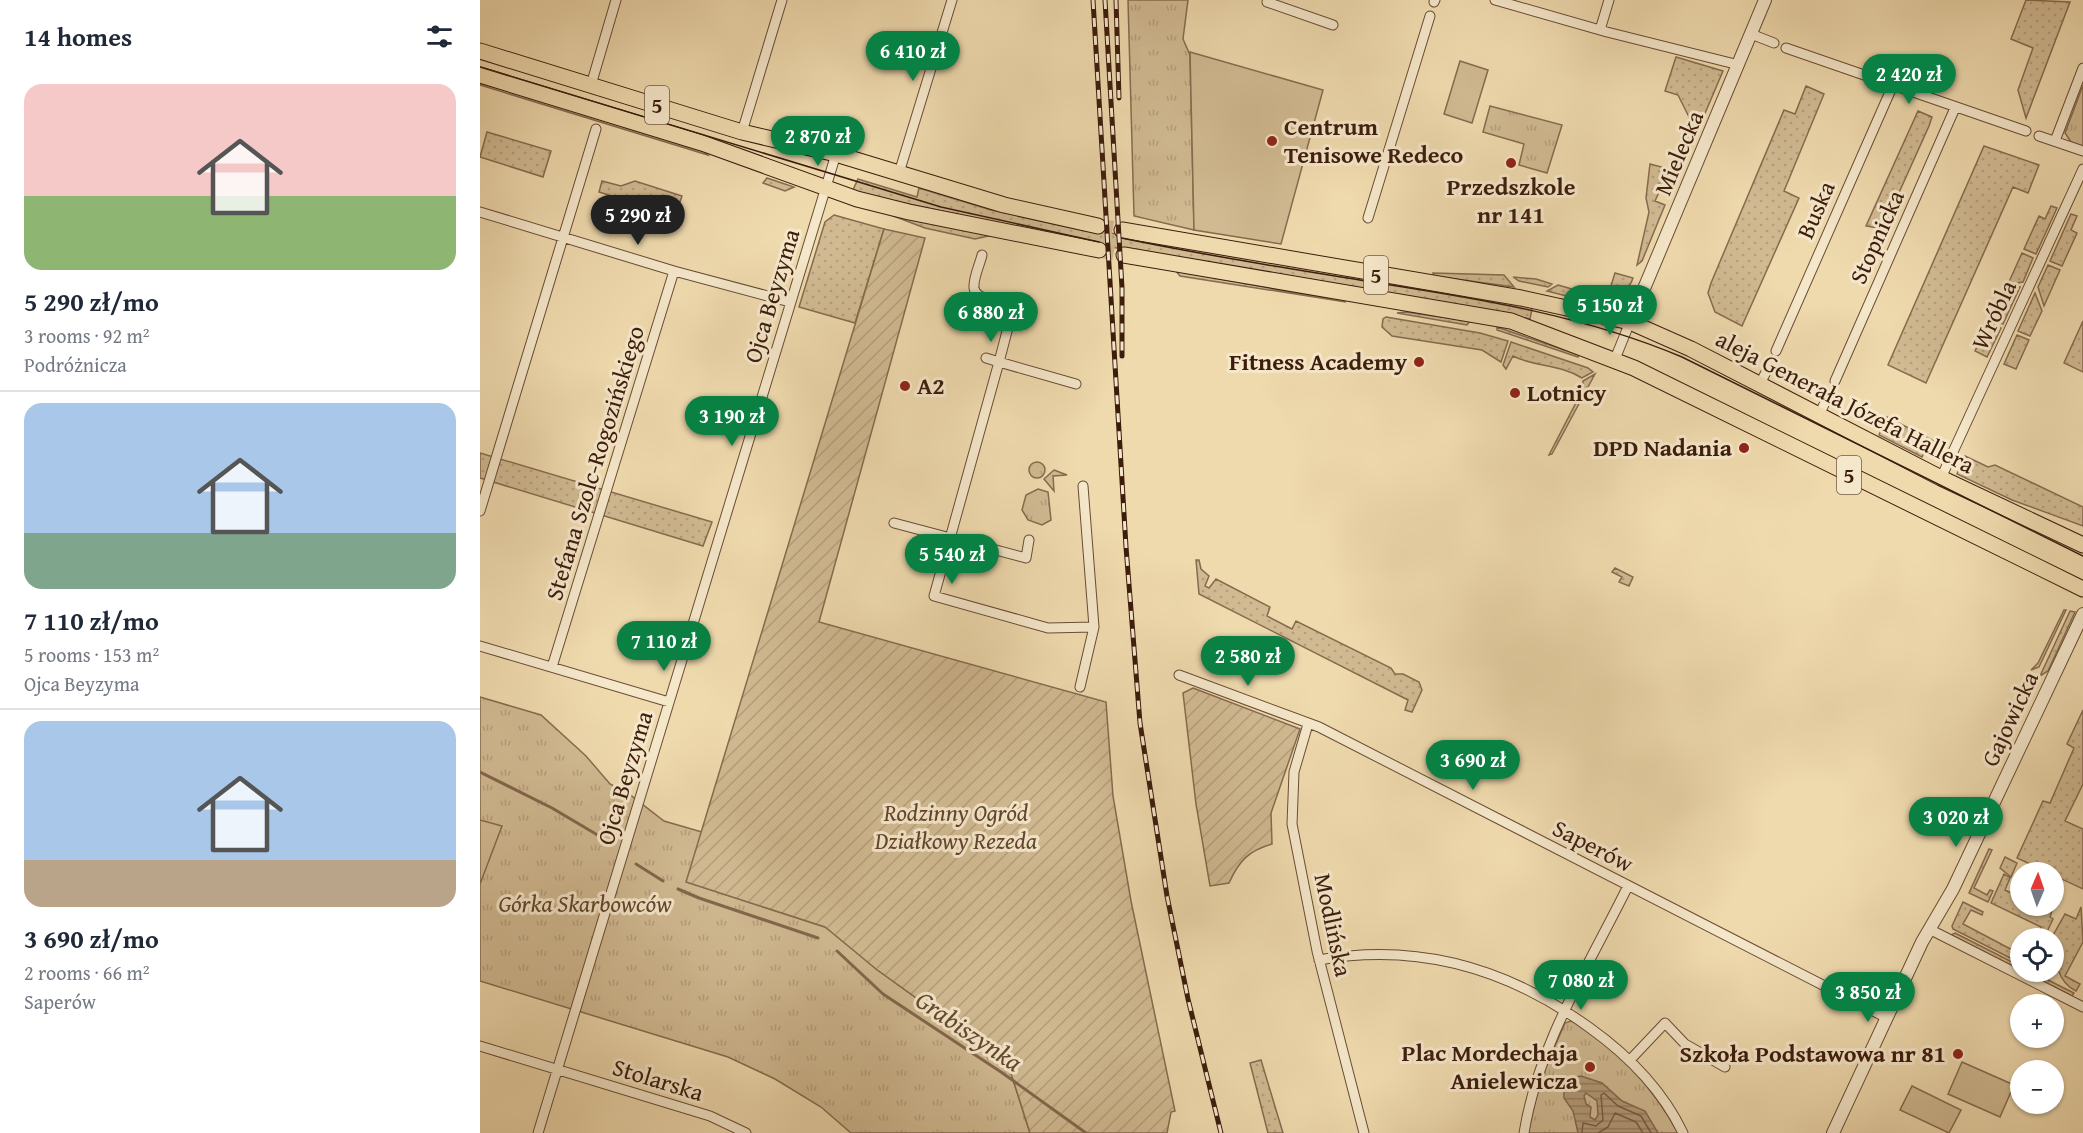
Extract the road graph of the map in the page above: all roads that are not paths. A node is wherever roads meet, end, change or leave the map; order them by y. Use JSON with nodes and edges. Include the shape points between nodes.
{"nodes":[{"id":1,"x":616,"y":0,"type":"edge"},
{"id":2,"x":782,"y":0,"type":"edge"},
{"id":3,"x":952,"y":0,"type":"edge"},
{"id":4,"x":1495,"y":0,"type":"edge"},
{"id":5,"x":1609,"y":0,"type":"edge"},
{"id":6,"x":1765,"y":0,"type":"edge"},
{"id":7,"x":1264,"y":1,"type":"edge"},
{"id":8,"x":1430,"y":16,"type":"dead end"},
{"id":9,"x":1333,"y":24,"type":"dead end"},
{"id":10,"x":1600,"y":30,"type":"junction"},
{"id":11,"x":1752,"y":34,"type":"junction"},
{"id":12,"x":1774,"y":43,"type":"dead end"},
{"id":13,"x":1786,"y":48,"type":"dead end"},
{"id":14,"x":480,"y":51,"type":"edge"},
{"id":15,"x":1739,"y":65,"type":"junction"},
{"id":16,"x":2083,"y":68,"type":"edge"},
{"id":17,"x":480,"y":75,"type":"edge"},
{"id":18,"x":591,"y":85,"type":"junction"},
{"id":19,"x":1893,"y":86,"type":"junction"},
{"id":20,"x":1955,"y":108,"type":"junction"},
{"id":21,"x":596,"y":129,"type":"dead end"},
{"id":22,"x":2026,"y":131,"type":"dead end"},
{"id":23,"x":742,"y":132,"type":"junction"},
{"id":24,"x":2038,"y":136,"type":"dead end"},
{"id":25,"x":2055,"y":141,"type":"junction"},
{"id":26,"x":2083,"y":151,"type":"edge"},
{"id":27,"x":836,"y":154,"type":"junction"},
{"id":28,"x":2083,"y":169,"type":"edge"},
{"id":29,"x":899,"y":173,"type":"junction"},
{"id":30,"x":825,"y":188,"type":"junction"},
{"id":31,"x":480,"y":212,"type":"edge"},
{"id":32,"x":1368,"y":218,"type":"dead end"},
{"id":33,"x":1098,"y":226,"type":"tunnel mouth"},
{"id":34,"x":1122,"y":230,"type":"tunnel mouth"},
{"id":35,"x":563,"y":237,"type":"junction"},
{"id":36,"x":1099,"y":250,"type":"tunnel mouth"},
{"id":37,"x":982,"y":255,"type":"dead end"},
{"id":38,"x":1124,"y":255,"type":"tunnel mouth"},
{"id":39,"x":674,"y":271,"type":"junction"},
{"id":40,"x":790,"y":302,"type":"junction"},
{"id":41,"x":1630,"y":322,"type":"junction"},
{"id":42,"x":1776,"y":351,"type":"dead end"},
{"id":43,"x":986,"y":358,"type":"dead end"},
{"id":44,"x":1615,"y":359,"type":"junction"},
{"id":45,"x":999,"y":362,"type":"junction"},
{"id":46,"x":1770,"y":364,"type":"dead end"},
{"id":47,"x":1835,"y":381,"type":"dead end"},
{"id":48,"x":1076,"y":384,"type":"dead end"},
{"id":49,"x":1760,"y":384,"type":"junction"},
{"id":50,"x":1829,"y":394,"type":"dead end"},
{"id":51,"x":1818,"y":415,"type":"junction"},
{"id":52,"x":1941,"y":478,"type":"junction"},
{"id":53,"x":1083,"y":486,"type":"dead end"},
{"id":54,"x":480,"y":511,"type":"edge"},
{"id":55,"x":894,"y":523,"type":"dead end"},
{"id":56,"x":951,"y":537,"type":"junction"},
{"id":57,"x":1029,"y":540,"type":"dead end"},
{"id":58,"x":2083,"y":545,"type":"edge"},
{"id":59,"x":2083,"y":589,"type":"edge"},
{"id":60,"x":2083,"y":614,"type":"edge"},
{"id":61,"x":1094,"y":627,"type":"junction"},
{"id":62,"x":480,"y":646,"type":"edge"},
{"id":63,"x":552,"y":667,"type":"junction"},
{"id":64,"x":1179,"y":675,"type":"dead end"},
{"id":65,"x":1080,"y":687,"type":"dead end"},
{"id":66,"x":669,"y":702,"type":"junction"},
{"id":67,"x":1308,"y":724,"type":"junction"},
{"id":68,"x":1628,"y":886,"type":"junction"},
{"id":69,"x":1930,"y":930,"type":"junction"},
{"id":70,"x":1319,"y":960,"type":"junction"},
{"id":71,"x":2083,"y":1007,"type":"edge"},
{"id":72,"x":1566,"y":1010,"type":"junction"},
{"id":73,"x":1887,"y":1018,"type":"junction"},
{"id":74,"x":480,"y":1046,"type":"edge"},
{"id":75,"x":1630,"y":1060,"type":"junction"},
{"id":76,"x":1725,"y":1067,"type":"dead end"},
{"id":77,"x":557,"y":1070,"type":"junction"},
{"id":78,"x":538,"y":1133,"type":"edge"},
{"id":79,"x":746,"y":1133,"type":"edge"},
{"id":80,"x":1365,"y":1133,"type":"edge"},
{"id":81,"x":1524,"y":1133,"type":"edge"},
{"id":82,"x":1683,"y":1133,"type":"edge"},
{"id":83,"x":1833,"y":1133,"type":"edge"}],
"edges":[{"from":1,"to":18,"type":"street"},
{"from":2,"to":23,"type":"street"},
{"from":3,"to":29,"type":"street"},
{"from":4,"to":10,"type":"street"},
{"from":5,"to":10,"type":"street"},
{"from":6,"to":11,"type":"street","name":"Mielecka"},
{"from":7,"to":9,"type":"street"},
{"from":8,"to":32,"type":"street"},
{"from":10,"to":15,"type":"street"},
{"from":11,"to":12,"type":"street"},
{"from":11,"to":15,"type":"street","name":"Mielecka"},
{"from":13,"to":19,"type":"street"},
{"from":14,"to":18,"type":"main road","number":"5"},
{"from":15,"to":41,"type":"street","name":"Mielecka"},
{"from":16,"to":25,"type":"street"},
{"from":17,"to":30,"type":"main road","number":"5","via":[[702,143]]},
{"from":18,"to":23,"type":"main road","number":"5"},
{"from":19,"to":20,"type":"street"},
{"from":19,"to":42,"type":"street","name":"Buska"},
{"from":20,"to":22,"type":"street"},
{"from":20,"to":47,"type":"street","name":"Stopnicka"},
{"from":21,"to":35,"type":"street"},
{"from":23,"to":27,"type":"main road","number":"5"},
{"from":24,"to":25,"type":"street"},
{"from":25,"to":26,"type":"street"},
{"from":27,"to":29,"type":"main road","number":"5"},
{"from":27,"to":30,"type":"street","name":"Ojca Beyzyma"},
{"from":28,"to":52,"type":"street","name":"Wróbla"},
{"from":29,"to":33,"type":"main road","number":"5","via":[[1004,205]]},
{"from":30,"to":36,"type":"main road","number":"5","via":[[900,210]]},
{"from":30,"to":40,"type":"street","name":"Ojca Beyzyma"},
{"from":31,"to":35,"type":"street"},
{"from":34,"to":41,"type":"main road","name":"aleja Generała Józefa Hallera","number":"5","via":[[1521,298]]},
{"from":35,"to":39,"type":"street"},
{"from":35,"to":54,"type":"street"},
{"from":37,"to":45,"type":"street","via":[[975,292],[1006,304],[1012,312]]},
{"from":38,"to":44,"type":"main road","number":"5","via":[[1496,318]]},
{"from":39,"to":40,"type":"street"},
{"from":39,"to":63,"type":"street","name":"Stefana Szolc-Rogozińskiego"},
{"from":40,"to":66,"type":"street","name":"Ojca Beyzyma"},
{"from":41,"to":44,"type":"street"},
{"from":41,"to":49,"type":"main road","name":"aleja Generała Józefa Hallera","number":"5"},
{"from":43,"to":45,"type":"street"},
{"from":44,"to":59,"type":"main road","number":"5"},
{"from":45,"to":48,"type":"street"},
{"from":45,"to":56,"type":"street"},
{"from":46,"to":49,"type":"street"},
{"from":49,"to":51,"type":"main road","name":"aleja Generała Józefa Hallera","number":"5"},
{"from":50,"to":51,"type":"street"},
{"from":51,"to":52,"type":"main road","name":"aleja Generała Józefa Hallera","number":"5"},
{"from":52,"to":58,"type":"main road","name":"aleja Generała Józefa Hallera","number":"5"},
{"from":53,"to":61,"type":"street"},
{"from":55,"to":56,"type":"street"},
{"from":56,"to":57,"type":"street","via":[[1026,558]]},
{"from":56,"to":61,"type":"street","via":[[934,596],[1048,628]]},
{"from":60,"to":69,"type":"street","name":"Gajowicka"},
{"from":61,"to":65,"type":"street"},
{"from":62,"to":63,"type":"street"},
{"from":63,"to":66,"type":"street"},
{"from":64,"to":67,"type":"street","name":"Saperów"},
{"from":66,"to":77,"type":"street","name":"Ojca Beyzyma"},
{"from":67,"to":68,"type":"street","name":"Saperów"},
{"from":67,"to":70,"type":"street","name":"Modlińska","via":[[1294,772],[1292,824]]},
{"from":68,"to":72,"type":"street"},
{"from":68,"to":73,"type":"street","name":"Saperów"},
{"from":69,"to":71,"type":"street"},
{"from":69,"to":73,"type":"street","name":"Gajowicka"},
{"from":70,"to":72,"type":"street","via":[[1398,955],[1448,961],[1499,975]]},
{"from":70,"to":80,"type":"street","name":"Modlińska"},
{"from":72,"to":75,"type":"street"},
{"from":72,"to":81,"type":"street","via":[[1538,1074]]},
{"from":73,"to":83,"type":"street","name":"Gajowicka"},
{"from":74,"to":77,"type":"street","name":"Stolarska"},
{"from":75,"to":76,"type":"street","via":[[1665,1023],[1685,1044]]},
{"from":75,"to":82,"type":"street","via":[[1655,1087]]},
{"from":77,"to":78,"type":"street","name":"Ojca Beyzyma"},
{"from":77,"to":79,"type":"street","name":"Stolarska","via":[[710,1116]]}]}
